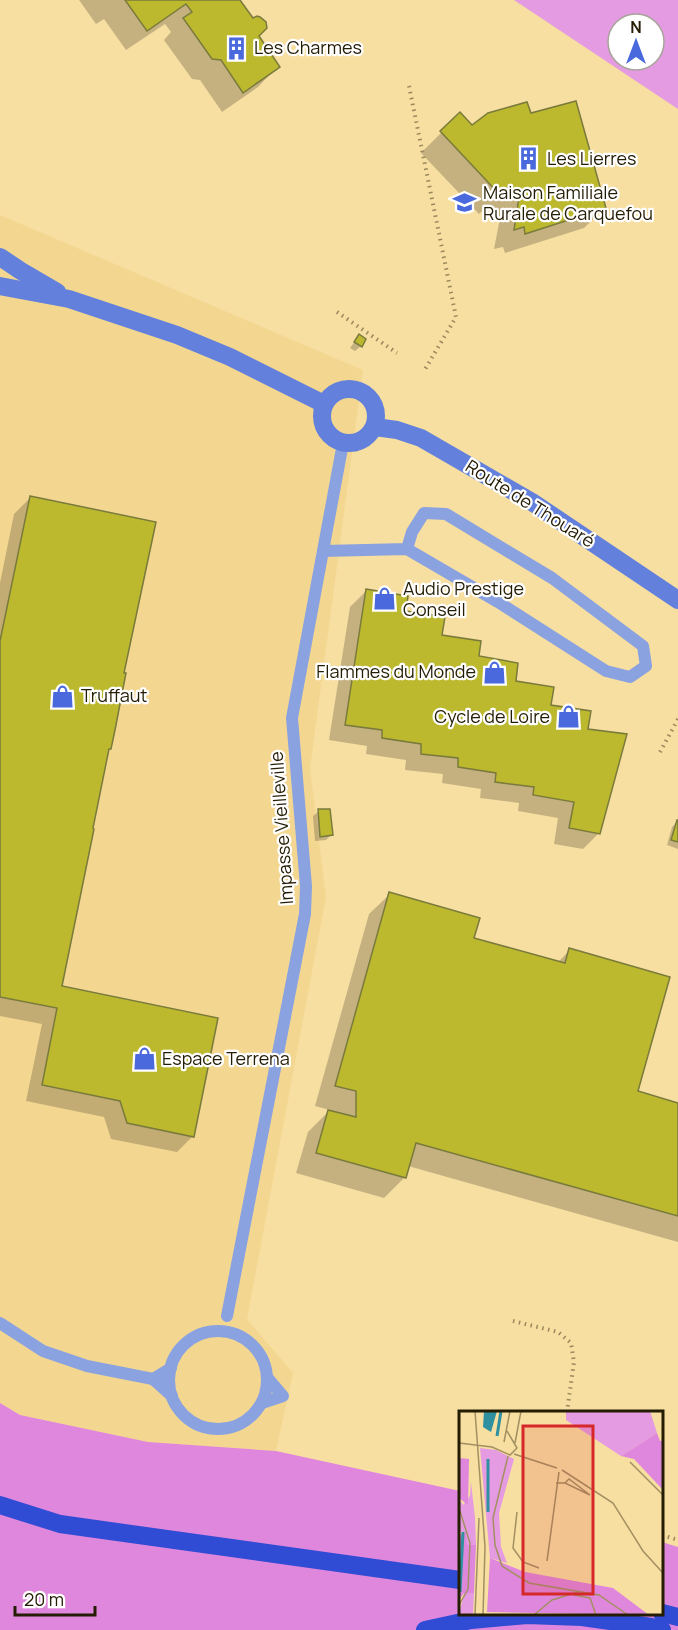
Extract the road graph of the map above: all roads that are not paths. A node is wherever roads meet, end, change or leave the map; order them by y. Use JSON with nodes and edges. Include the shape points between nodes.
{"nodes":[{"id":1,"x":0,"y":257,"type":"edge"},
{"id":2,"x":0,"y":286,"type":"edge"},
{"id":3,"x":69,"y":299,"type":"junction"},
{"id":4,"x":324,"y":404,"type":"junction"},
{"id":5,"x":375,"y":427,"type":"junction"},
{"id":6,"x":343,"y":443,"type":"junction"},
{"id":7,"x":407,"y":549,"type":"junction"},
{"id":8,"x":323,"y":551,"type":"junction"},
{"id":9,"x":678,"y":600,"type":"edge"},
{"id":10,"x":227,"y":1316,"type":"junction"},
{"id":11,"x":0,"y":1323,"type":"edge"},
{"id":12,"x":210,"y":1332,"type":"junction"},
{"id":13,"x":239,"y":1336,"type":"junction"},
{"id":14,"x":171,"y":1368,"type":"junction"},
{"id":15,"x":153,"y":1379,"type":"junction"},
{"id":16,"x":172,"y":1396,"type":"junction"},
{"id":17,"x":0,"y":1505,"type":"edge"},
{"id":18,"x":459,"y":1580,"type":"edge"},
{"id":19,"x":663,"y":1613,"type":"edge"},
{"id":20,"x":678,"y":1617,"type":"edge"},
{"id":21,"x":425,"y":1630,"type":"edge"},
{"id":22,"x":662,"y":1630,"type":"edge"}],
"edges":[{"from":1,"to":3,"type":"main road"},
{"from":2,"to":3,"type":"main road"},
{"from":3,"to":4,"type":"main road","via":[[177,335]]},
{"from":4,"to":5,"type":"main road","via":[[346,388],[364,392],[377,411]]},
{"from":4,"to":6,"type":"main road","via":[[323,424],[334,439]]},
{"from":5,"to":6,"type":"main road","via":[[358,442]]},
{"from":5,"to":9,"type":"main road","name":"Route de Thouaré","via":[[421,438],[532,502]]},
{"from":6,"to":8,"type":"lane","name":"Impasse Vieilleville"},
{"from":7,"to":7,"type":"lane","via":[[606,671],[630,676],[646,666],[643,646],[552,578],[446,514],[424,513]]},
{"from":7,"to":8,"type":"lane"},
{"from":8,"to":10,"type":"lane","name":"Impasse Vieilleville","via":[[292,718],[305,914]]},
{"from":10,"to":12,"type":"lane"},
{"from":10,"to":13,"type":"lane"},
{"from":11,"to":15,"type":"lane","via":[[43,1351],[87,1366]]},
{"from":12,"to":13,"type":"lane"},
{"from":12,"to":14,"type":"lane","via":[[185,1344]]},
{"from":13,"to":16,"type":"lane","via":[[259,1352],[265,1364],[267,1390],[252,1416],[239,1425],[207,1428],[192,1422]]},
{"from":14,"to":15,"type":"lane"},
{"from":14,"to":16,"type":"lane"},
{"from":15,"to":16,"type":"lane"},
{"from":17,"to":18,"type":"highway","via":[[60,1524]]},
{"from":19,"to":20,"type":"highway"},
{"from":21,"to":22,"type":"highway","via":[[471,1620],[527,1615],[582,1617]]}]}
